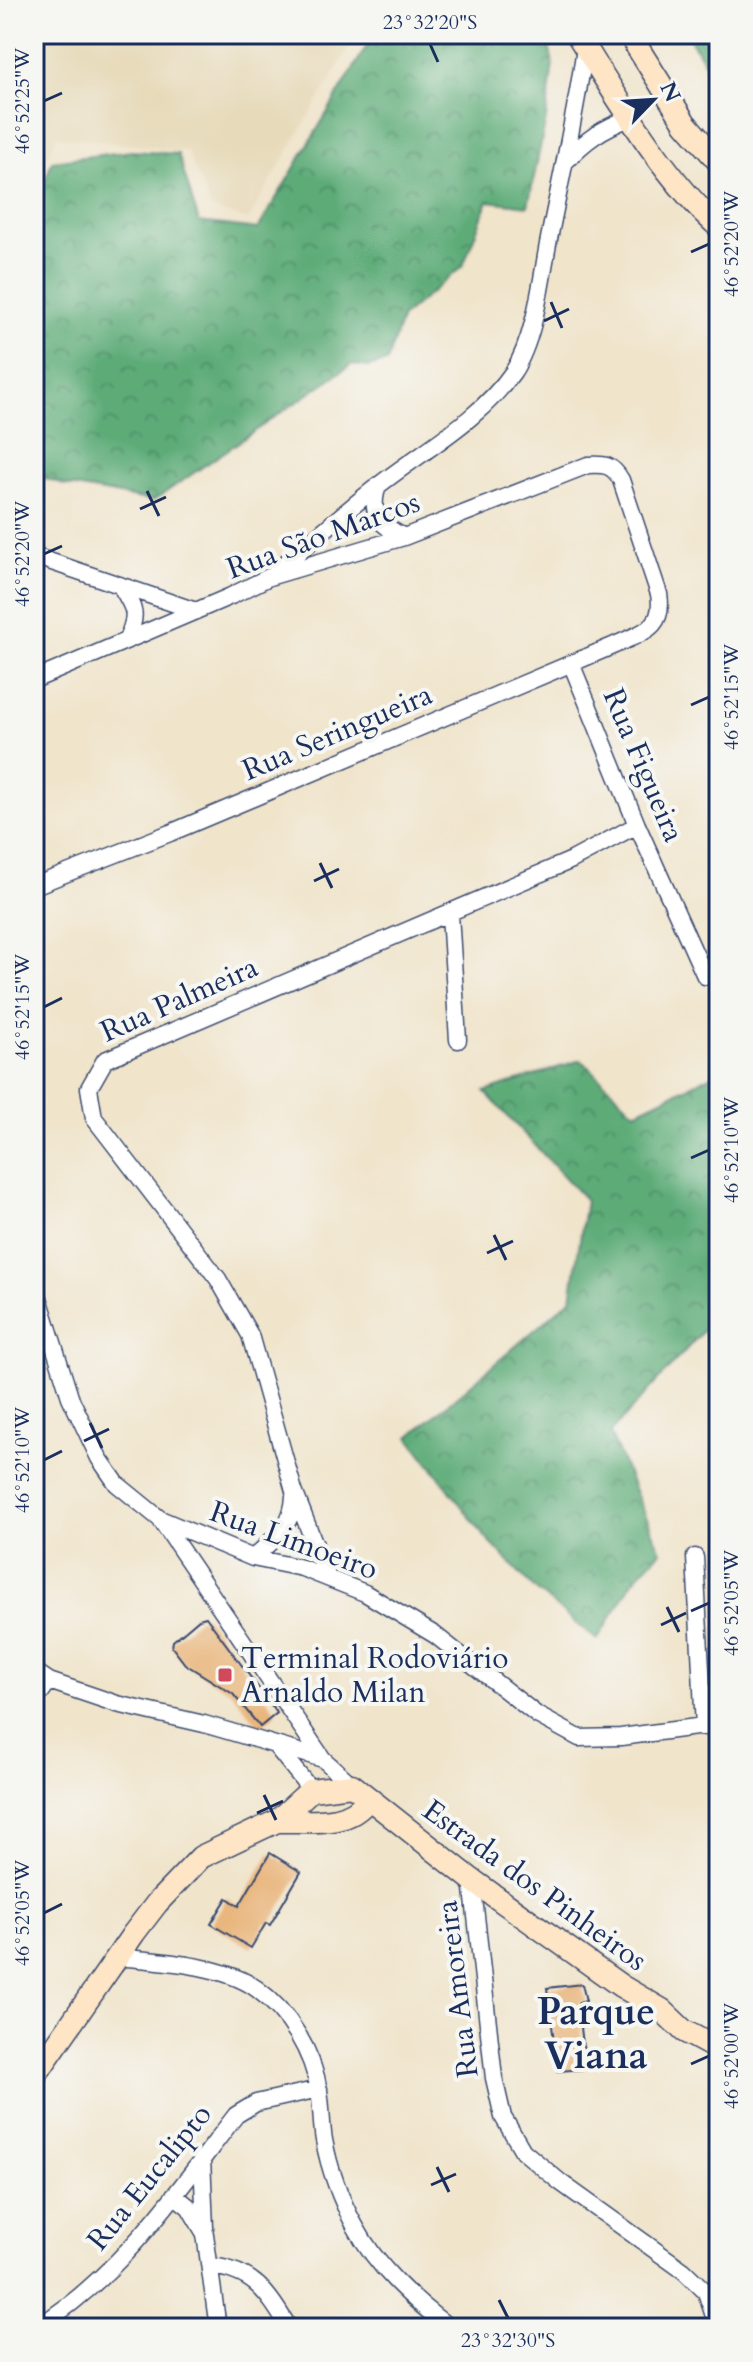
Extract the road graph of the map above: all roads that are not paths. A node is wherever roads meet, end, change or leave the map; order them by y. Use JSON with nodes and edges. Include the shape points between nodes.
{"nodes":[{"id":1,"x":629,"y":34,"type":"edge"},
{"id":2,"x":581,"y":40,"type":"edge"},
{"id":3,"x":630,"y":118,"type":"junction"},
{"id":4,"x":719,"y":162,"type":"edge"},
{"id":5,"x":564,"y":164,"type":"junction"},
{"id":6,"x":719,"y":227,"type":"edge"},
{"id":7,"x":378,"y":485,"type":"junction"},
{"id":8,"x":404,"y":537,"type":"junction"},
{"id":9,"x":34,"y":556,"type":"edge"},
{"id":10,"x":269,"y":577,"type":"junction"},
{"id":11,"x":120,"y":585,"type":"junction"},
{"id":12,"x":196,"y":611,"type":"junction"},
{"id":13,"x":657,"y":621,"type":"joint"},
{"id":14,"x":127,"y":639,"type":"junction"},
{"id":15,"x":571,"y":663,"type":"junction"},
{"id":16,"x":34,"y":680,"type":"edge"},
{"id":17,"x":637,"y":825,"type":"junction"},
{"id":18,"x":34,"y":886,"type":"edge"},
{"id":19,"x":450,"y":914,"type":"junction"},
{"id":20,"x":705,"y":976,"type":"dead end"},
{"id":21,"x":458,"y":1040,"type":"dead end"},
{"id":22,"x":34,"y":1282,"type":"edge"},
{"id":23,"x":294,"y":1491,"type":"junction"},
{"id":24,"x":160,"y":1519,"type":"junction"},
{"id":25,"x":695,"y":1557,"type":"dead end"},
{"id":26,"x":253,"y":1558,"type":"junction"},
{"id":27,"x":328,"y":1578,"type":"junction"},
{"id":28,"x":34,"y":1671,"type":"edge"},
{"id":29,"x":49,"y":1681,"type":"junction"},
{"id":30,"x":34,"y":1702,"type":"edge"},
{"id":31,"x":712,"y":1726,"type":"edge"},
{"id":32,"x":275,"y":1745,"type":"junction"},
{"id":33,"x":323,"y":1759,"type":"junction"},
{"id":34,"x":311,"y":1790,"type":"junction"},
{"id":35,"x":359,"y":1793,"type":"junction"},
{"id":36,"x":343,"y":1819,"type":"junction"},
{"id":37,"x":277,"y":1821,"type":"junction"},
{"id":38,"x":396,"y":1821,"type":"junction"},
{"id":39,"x":472,"y":1880,"type":"junction"},
{"id":40,"x":116,"y":1957,"type":"junction"},
{"id":41,"x":719,"y":2050,"type":"edge"},
{"id":42,"x":34,"y":2077,"type":"edge"},
{"id":43,"x":319,"y":2089,"type":"junction"},
{"id":44,"x":202,"y":2158,"type":"junction"},
{"id":45,"x":174,"y":2195,"type":"junction"},
{"id":46,"x":205,"y":2234,"type":"junction"},
{"id":47,"x":211,"y":2266,"type":"junction"},
{"id":48,"x":36,"y":2328,"type":"edge"},
{"id":49,"x":218,"y":2328,"type":"edge"},
{"id":50,"x":289,"y":2328,"type":"edge"},
{"id":51,"x":450,"y":2328,"type":"edge"},
{"id":52,"x":718,"y":2328,"type":"edge"}],
"edges":[{"from":1,"to":4,"type":"main road","via":[[685,123]]},
{"from":2,"to":3,"type":"main road"},
{"from":2,"to":5,"type":"street","via":[[575,115]]},
{"from":3,"to":5,"type":"street","via":[[592,135]]},
{"from":3,"to":6,"type":"main road"},
{"from":5,"to":7,"type":"street","via":[[525,348],[515,369],[469,419]]},
{"from":7,"to":8,"type":"street","via":[[375,512],[389,530]]},
{"from":7,"to":10,"type":"street"},
{"from":8,"to":10,"type":"street","name":"Rua São Marcos"},
{"from":8,"to":13,"type":"street","name":"Rua São Marcos","via":[[588,465],[604,464],[621,480],[659,594],[662,608]]},
{"from":9,"to":11,"type":"street"},
{"from":10,"to":12,"type":"street","name":"Rua São Marcos"},
{"from":11,"to":12,"type":"street"},
{"from":11,"to":14,"type":"street","via":[[135,612]]},
{"from":12,"to":14,"type":"street","name":"Rua São Marcos"},
{"from":13,"to":15,"type":"street","name":"Rua Seringueira"},
{"from":14,"to":16,"type":"street","name":"Rua São Marcos"},
{"from":15,"to":17,"type":"street","name":"Rua Figueira"},
{"from":15,"to":18,"type":"street","name":"Rua Seringueira"},
{"from":17,"to":19,"type":"street","name":"Rua Palmeira"},
{"from":17,"to":20,"type":"street","name":"Rua Figueira"},
{"from":19,"to":21,"type":"street"},
{"from":19,"to":23,"type":"street","name":"Rua Palmeira","via":[[105,1060],[89,1088],[94,1118],[218,1279],[250,1335]]},
{"from":22,"to":24,"type":"street","via":[[70,1397],[99,1458],[117,1484]]},
{"from":23,"to":26,"type":"street","via":[[289,1523]]},
{"from":23,"to":27,"type":"street","name":"Rua Palmeira"},
{"from":24,"to":26,"type":"street","name":"Rua Limoeiro"},
{"from":24,"to":33,"type":"street"},
{"from":25,"to":31,"type":"street"},
{"from":26,"to":27,"type":"street","name":"Rua Limoeiro"},
{"from":27,"to":31,"type":"street","name":"Rua Limoeiro","via":[[402,1613],[537,1715],[579,1738]]},
{"from":28,"to":29,"type":"street","name":"Estrada dos Pinheiros"},
{"from":29,"to":30,"type":"street"},
{"from":29,"to":32,"type":"street","name":"Estrada dos Pinheiros"},
{"from":32,"to":33,"type":"street","name":"Estrada dos Pinheiros"},
{"from":32,"to":34,"type":"street"},
{"from":33,"to":35,"type":"street","name":"Estrada dos Pinheiros"},
{"from":34,"to":35,"type":"main road"},
{"from":34,"to":36,"type":"main road"},
{"from":34,"to":37,"type":"main road"},
{"from":35,"to":36,"type":"main road","via":[[355,1814]]},
{"from":35,"to":38,"type":"main road","name":"Estrada dos Pinheiros"},
{"from":36,"to":37,"type":"main road","name":"Estrada dos Pinheiros"},
{"from":36,"to":38,"type":"main road","name":"Estrada dos Pinheiros"},
{"from":37,"to":40,"type":"main road","via":[[201,1857]]},
{"from":38,"to":39,"type":"main road","name":"Estrada dos Pinheiros"},
{"from":39,"to":41,"type":"main road","name":"Estrada dos Pinheiros","via":[[662,2010],[684,2031]]},
{"from":39,"to":52,"type":"street","name":"Rua Amoreira","via":[[503,2117],[523,2151],[706,2292]]},
{"from":40,"to":42,"type":"main road"},
{"from":40,"to":43,"type":"street","via":[[181,1963],[256,1988],[289,2021]]},
{"from":43,"to":44,"type":"street","name":"Rua Eucalipto","via":[[256,2103],[236,2115]]},
{"from":43,"to":51,"type":"street","via":[[324,2141],[354,2226],[385,2271]]},
{"from":44,"to":45,"type":"street","name":"Rua Eucalipto"},
{"from":44,"to":46,"type":"street"},
{"from":45,"to":46,"type":"street","via":[[189,2207]]},
{"from":45,"to":48,"type":"street","name":"Rua Eucalipto","via":[[104,2277]]},
{"from":46,"to":47,"type":"street"},
{"from":47,"to":49,"type":"street"},
{"from":47,"to":50,"type":"street","via":[[234,2269],[256,2284]]}]}
